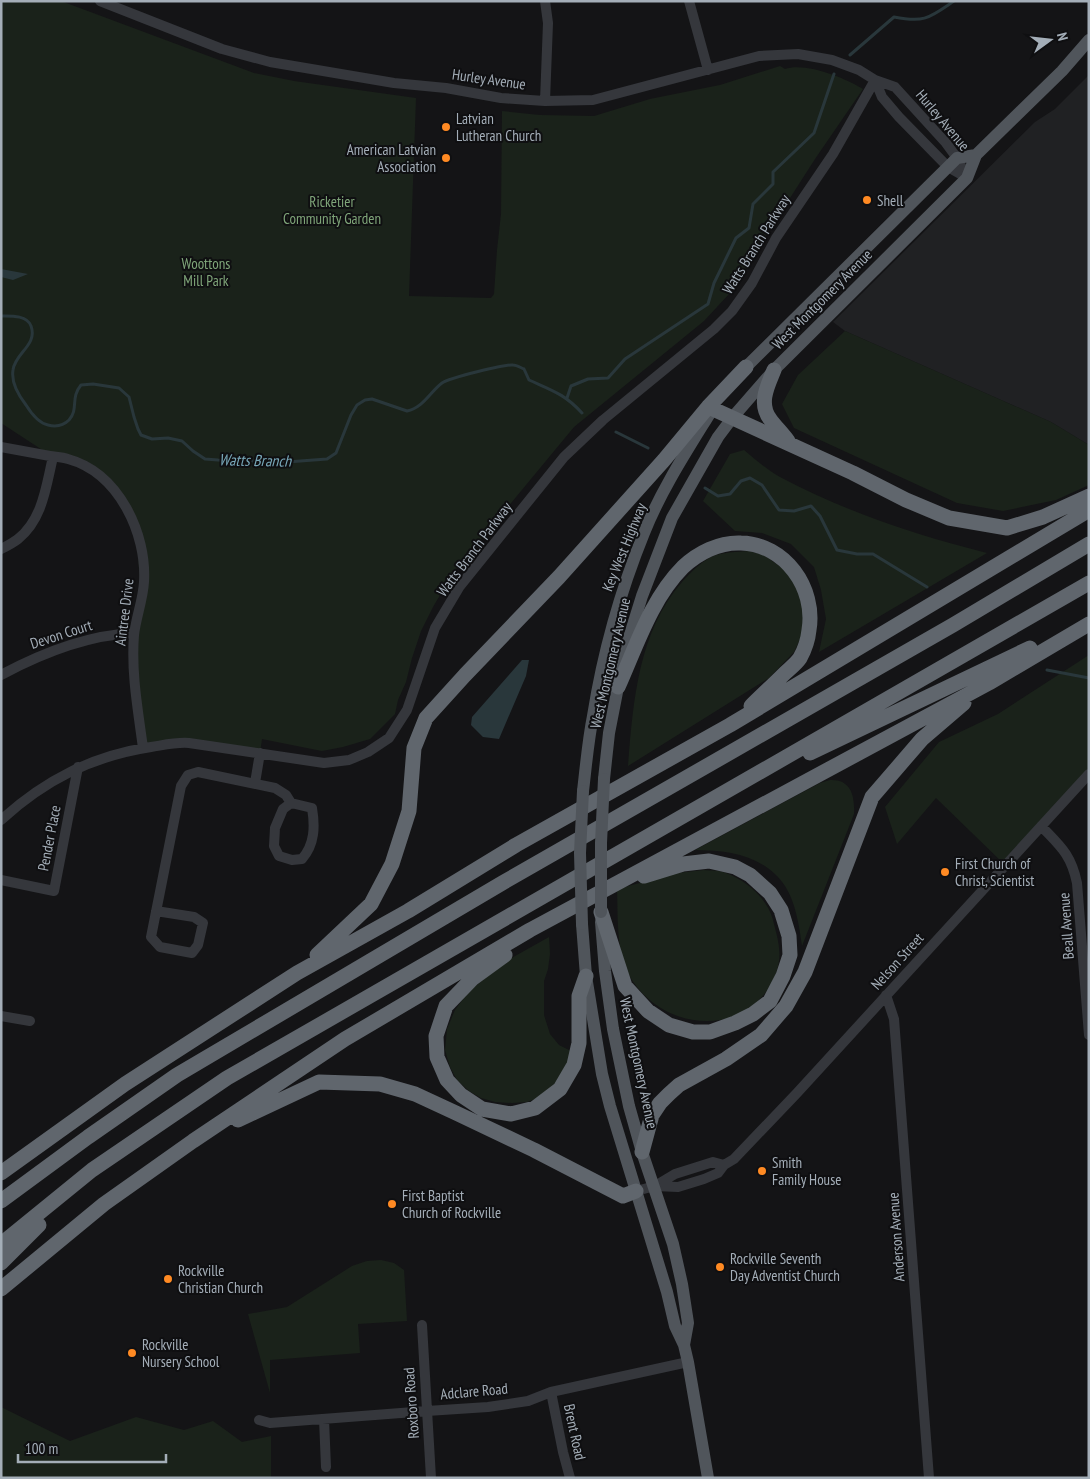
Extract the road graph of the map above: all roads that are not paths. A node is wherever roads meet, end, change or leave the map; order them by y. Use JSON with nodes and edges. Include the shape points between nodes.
{"nodes":[{"id":1,"x":100,"y":1,"type":"edge"},
{"id":2,"x":545,"y":1,"type":"edge"},
{"id":3,"x":689,"y":1,"type":"edge"},
{"id":4,"x":1089,"y":40,"type":"edge"},
{"id":5,"x":708,"y":70,"type":"junction"},
{"id":6,"x":875,"y":80,"type":"junction"},
{"id":7,"x":546,"y":101,"type":"junction"},
{"id":8,"x":976,"y":155,"type":"junction"},
{"id":9,"x":953,"y":162,"type":"junction"},
{"id":10,"x":967,"y":178,"type":"junction"},
{"id":11,"x":746,"y":367,"type":"junction"},
{"id":12,"x":774,"y":370,"type":"junction"},
{"id":13,"x":713,"y":409,"type":"junction"},
{"id":14,"x":733,"y":417,"type":"junction"},
{"id":15,"x":790,"y":444,"type":"junction"},
{"id":16,"x":1,"y":447,"type":"edge"},
{"id":17,"x":53,"y":457,"type":"junction"},
{"id":18,"x":1089,"y":496,"type":"edge"},
{"id":19,"x":1089,"y":510,"type":"edge"},
{"id":20,"x":1089,"y":537,"type":"edge"},
{"id":21,"x":1089,"y":544,"type":"edge"},
{"id":22,"x":1,"y":549,"type":"edge"},
{"id":23,"x":1061,"y":560,"type":"junction"},
{"id":24,"x":1089,"y":583,"type":"edge"},
{"id":25,"x":1089,"y":619,"type":"edge"},
{"id":26,"x":1089,"y":624,"type":"edge"},
{"id":27,"x":134,"y":634,"type":"junction"},
{"id":28,"x":1,"y":675,"type":"edge"},
{"id":29,"x":989,"y":683,"type":"junction"},
{"id":30,"x":618,"y":687,"type":"junction"},
{"id":31,"x":730,"y":725,"type":"junction"},
{"id":32,"x":144,"y":748,"type":"junction"},
{"id":33,"x":260,"y":753,"type":"junction"},
{"id":34,"x":78,"y":768,"type":"junction"},
{"id":35,"x":1089,"y":774,"type":"edge"},
{"id":36,"x":255,"y":783,"type":"junction"},
{"id":37,"x":583,"y":791,"type":"joint"},
{"id":38,"x":707,"y":802,"type":"junction"},
{"id":39,"x":291,"y":803,"type":"junction"},
{"id":40,"x":1,"y":820,"type":"edge"},
{"id":41,"x":1041,"y":826,"type":"junction"},
{"id":42,"x":1,"y":880,"type":"edge"},
{"id":43,"x":612,"y":886,"type":"junction"},
{"id":44,"x":156,"y":910,"type":"junction"},
{"id":45,"x":601,"y":912,"type":"junction"},
{"id":46,"x":552,"y":918,"type":"junction"},
{"id":47,"x":297,"y":973,"type":"junction"},
{"id":48,"x":586,"y":976,"type":"junction"},
{"id":49,"x":886,"y":995,"type":"junction"},
{"id":50,"x":1,"y":1016,"type":"edge"},
{"id":51,"x":30,"y":1020,"type":"dead end"},
{"id":52,"x":1089,"y":1035,"type":"edge"},
{"id":53,"x":193,"y":1141,"type":"junction"},
{"id":54,"x":642,"y":1152,"type":"junction"},
{"id":55,"x":92,"y":1170,"type":"junction"},
{"id":56,"x":1,"y":1173,"type":"edge"},
{"id":57,"x":655,"y":1186,"type":"junction"},
{"id":58,"x":636,"y":1191,"type":"junction"},
{"id":59,"x":1,"y":1201,"type":"edge"},
{"id":60,"x":1,"y":1244,"type":"edge"},
{"id":61,"x":1,"y":1263,"type":"edge"},
{"id":62,"x":1,"y":1289,"type":"edge"},
{"id":63,"x":422,"y":1325,"type":"dead end"},
{"id":64,"x":684,"y":1345,"type":"junction"},
{"id":65,"x":688,"y":1362,"type":"junction"},
{"id":66,"x":551,"y":1392,"type":"junction"},
{"id":67,"x":427,"y":1410,"type":"junction"},
{"id":68,"x":324,"y":1419,"type":"junction"},
{"id":69,"x":259,"y":1420,"type":"dead end"},
{"id":70,"x":326,"y":1467,"type":"dead end"},
{"id":71,"x":431,"y":1478,"type":"edge"},
{"id":72,"x":570,"y":1478,"type":"edge"},
{"id":73,"x":708,"y":1478,"type":"edge"},
{"id":74,"x":929,"y":1478,"type":"edge"}],
"edges":[{"from":1,"to":7,"type":"street","name":"Hurley Avenue","via":[[222,49],[270,62],[394,83]]},
{"from":2,"to":7,"type":"street","via":[[548,23]]},
{"from":3,"to":5,"type":"street"},
{"from":4,"to":8,"type":"main road","name":"West Montgomery Avenue"},
{"from":5,"to":6,"type":"street","name":"Hurley Avenue","via":[[759,56],[798,54],[832,60],[860,70]]},
{"from":5,"to":7,"type":"street","name":"Hurley Avenue","via":[[593,100]]},
{"from":6,"to":9,"type":"street","name":"Hurley Avenue","via":[[884,100]]},
{"from":6,"to":9,"type":"street","name":"Hurley Avenue","via":[[895,87],[946,142]]},
{"from":6,"to":33,"type":"street","name":"Watts Branch Parkway","via":[[732,311],[602,420],[564,457],[460,586],[435,628],[407,710],[389,738],[349,760],[324,763]]},
{"from":8,"to":9,"type":"main road"},
{"from":8,"to":10,"type":"main road","name":"West Montgomery Avenue"},
{"from":9,"to":10,"type":"street","name":"Hurley Avenue"},
{"from":9,"to":11,"type":"main road","name":"West Montgomery Avenue"},
{"from":10,"to":12,"type":"main road","name":"West Montgomery Avenue"},
{"from":11,"to":13,"type":"main road","name":"Key West Highway"},
{"from":11,"to":47,"type":"highway","via":[[559,577],[426,718],[414,748],[409,811],[392,864],[372,904]]},
{"from":12,"to":14,"type":"main road","name":"West Montgomery Avenue"},
{"from":12,"to":15,"type":"highway","via":[[764,394],[765,407],[768,417]]},
{"from":13,"to":14,"type":"highway"},
{"from":13,"to":37,"type":"main road","name":"Key West Highway","via":[[666,489],[645,531],[625,585],[611,628],[592,716]]},
{"from":14,"to":15,"type":"highway"},
{"from":14,"to":30,"type":"main road","name":"West Montgomery Avenue","via":[[718,437],[672,518],[642,596]]},
{"from":15,"to":18,"type":"highway","via":[[949,518],[1007,528],[1043,517]]},
{"from":16,"to":17,"type":"street","name":"Aintree Drive"},
{"from":17,"to":22,"type":"street","via":[[42,507],[19,538]]},
{"from":17,"to":27,"type":"street","name":"Aintree Drive","via":[[68,459],[98,474],[128,510],[136,527],[142,546],[144,583]]},
{"from":19,"to":31,"type":"highway"},
{"from":20,"to":23,"type":"highway"},
{"from":21,"to":23,"type":"highway"},
{"from":23,"to":59,"type":"highway","via":[[945,630],[495,887],[178,1075]]},
{"from":24,"to":38,"type":"highway"},
{"from":25,"to":38,"type":"highway"},
{"from":26,"to":29,"type":"highway"},
{"from":27,"to":28,"type":"street","name":"Devon Court","via":[[98,637],[45,653]]},
{"from":27,"to":32,"type":"street","name":"Aintree Drive","via":[[133,674]]},
{"from":29,"to":43,"type":"highway"},
{"from":29,"to":54,"type":"highway","via":[[922,739],[872,797],[805,972],[786,1006],[761,1035],[668,1094],[652,1115]]},
{"from":30,"to":31,"type":"highway","via":[[657,599],[682,568],[708,549],[739,542],[753,544],[781,558],[802,581],[811,613],[810,628],[799,660]]},
{"from":30,"to":45,"type":"main road","name":"West Montgomery Avenue","bridge":true,"via":[[604,779],[600,843]]},
{"from":31,"to":47,"type":"highway"},
{"from":32,"to":33,"type":"street","name":"Watts Branch Parkway","via":[[179,742]]},
{"from":32,"to":34,"type":"street","name":"Watts Branch Parkway","via":[[119,752]]},
{"from":33,"to":36,"type":"street"},
{"from":34,"to":40,"type":"street","name":"Watts Branch Parkway","via":[[46,784]]},
{"from":34,"to":42,"type":"street","name":"Pender Place","via":[[54,891]]},
{"from":35,"to":41,"type":"street","name":"Nelson Street"},
{"from":36,"to":39,"type":"street","via":[[275,788]]},
{"from":36,"to":44,"type":"street","via":[[198,772],[188,775],[180,786]]},
{"from":37,"to":48,"type":"main road","name":"West Montgomery Avenue","bridge":true,"via":[[580,853]]},
{"from":38,"to":55,"type":"highway","via":[[227,1078]]},
{"from":39,"to":39,"type":"street","via":[[312,808],[315,827],[310,846],[302,859],[279,856],[274,846],[275,828],[283,809]]},
{"from":41,"to":49,"type":"street","name":"Nelson Street"},
{"from":41,"to":52,"type":"street","name":"Beall Avenue","via":[[1067,853],[1082,882]]},
{"from":43,"to":45,"type":"highway","via":[[683,864],[709,861],[735,867],[750,875],[770,893],[780,910],[790,936],[790,955],[783,976],[770,1001],[735,1023],[710,1032],[693,1032],[669,1025],[648,1012],[625,986]]},
{"from":43,"to":46,"type":"highway"},
{"from":44,"to":44,"type":"street","via":[[194,917],[203,923],[198,945],[192,953],[160,947],[155,942],[151,937]]},
{"from":45,"to":54,"type":"main road","name":"West Montgomery Avenue","via":[[613,1029]]},
{"from":46,"to":48,"type":"highway","via":[[472,979],[446,1006],[436,1036],[437,1057],[446,1080],[482,1109],[511,1114],[535,1108],[560,1089],[574,1065],[579,1042],[579,996]]},
{"from":46,"to":53,"type":"highway","via":[[345,1039]]},
{"from":47,"to":56,"type":"highway","via":[[125,1084]]},
{"from":48,"to":58,"type":"main road","name":"West Montgomery Avenue","via":[[602,1074]]},
{"from":49,"to":57,"type":"street","name":"Nelson Street","via":[[759,1134],[718,1173],[678,1187]]},
{"from":49,"to":74,"type":"street","name":"Anderson Avenue","via":[[894,1019]]},
{"from":50,"to":51,"type":"street"},
{"from":53,"to":58,"type":"highway","via":[[320,1082],[380,1084],[415,1094],[456,1112],[623,1196]]},
{"from":53,"to":62,"type":"highway","via":[[104,1204]]},
{"from":54,"to":57,"type":"main road","name":"West Montgomery Avenue"},
{"from":55,"to":60,"type":"highway"},
{"from":55,"to":61,"type":"highway"},
{"from":57,"to":58,"type":"street","name":"Nelson Street"},
{"from":57,"to":64,"type":"main road","name":"West Montgomery Avenue","via":[[682,1284],[688,1323]]},
{"from":58,"to":64,"type":"main road","name":"West Montgomery Avenue","via":[[675,1326]]},
{"from":63,"to":67,"type":"street","name":"Roxboro Road"},
{"from":64,"to":65,"type":"main road","name":"West Montgomery Avenue"},
{"from":65,"to":66,"type":"street","name":"Adclare Road"},
{"from":65,"to":73,"type":"main road","name":"West Montgomery Avenue"},
{"from":66,"to":67,"type":"street","name":"Adclare Road","via":[[528,1401],[488,1407]]},
{"from":66,"to":72,"type":"street","name":"Brent Road"},
{"from":67,"to":68,"type":"street","name":"Adclare Road"},
{"from":67,"to":71,"type":"street","name":"Roxboro Road"},
{"from":68,"to":69,"type":"street","name":"Adclare Road","via":[[270,1423]]},
{"from":68,"to":70,"type":"street"}]}
